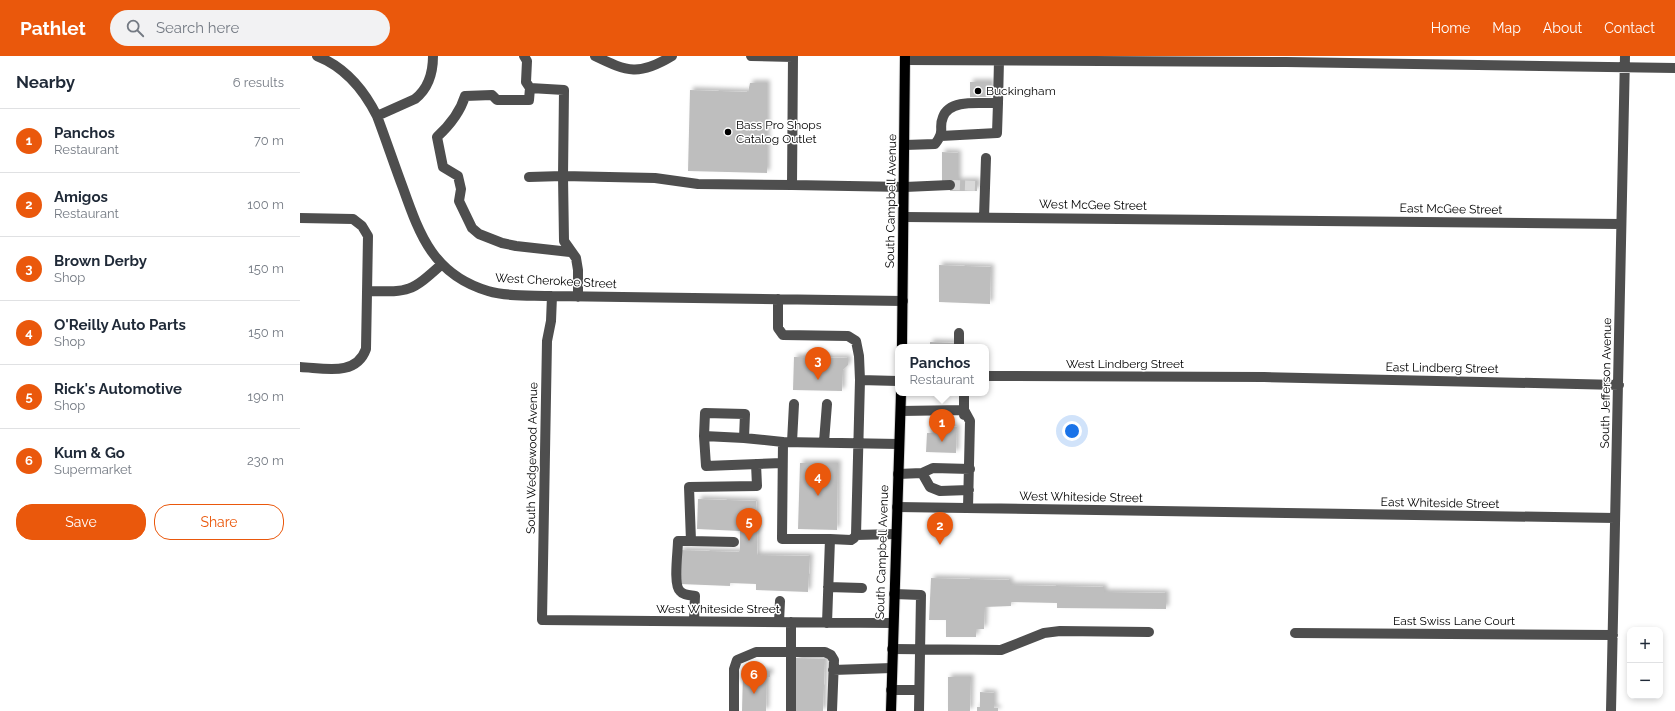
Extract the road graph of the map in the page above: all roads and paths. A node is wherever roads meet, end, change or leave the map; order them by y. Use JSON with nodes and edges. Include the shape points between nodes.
{"nodes":[{"id":1,"x":317,"y":56,"type":"edge"},
{"id":2,"x":433,"y":56,"type":"edge"},
{"id":3,"x":524,"y":56,"type":"edge"},
{"id":4,"x":595,"y":56,"type":"edge"},
{"id":5,"x":672,"y":56,"type":"edge"},
{"id":6,"x":751,"y":56,"type":"edge"},
{"id":7,"x":793,"y":56,"type":"edge"},
{"id":8,"x":1625,"y":56,"type":"edge"},
{"id":9,"x":905,"y":58,"type":"edge"},
{"id":10,"x":1023,"y":58,"type":"edge"},
{"id":11,"x":1202,"y":59,"type":"edge"},
{"id":12,"x":999,"y":60,"type":"junction"},
{"id":13,"x":1385,"y":60,"type":"edge"},
{"id":14,"x":1625,"y":68,"type":"junction"},
{"id":15,"x":1675,"y":68,"type":"edge"},
{"id":16,"x":530,"y":88,"type":"junction"},
{"id":17,"x":998,"y":103,"type":"junction"},
{"id":18,"x":377,"y":116,"type":"junction"},
{"id":19,"x":941,"y":136,"type":"junction"},
{"id":20,"x":905,"y":145,"type":"junction"},
{"id":21,"x":986,"y":158,"type":"dead end"},
{"id":22,"x":563,"y":176,"type":"junction"},
{"id":23,"x":529,"y":177,"type":"dead end"},
{"id":24,"x":950,"y":185,"type":"tunnel mouth"},
{"id":25,"x":792,"y":186,"type":"junction"},
{"id":26,"x":905,"y":187,"type":"junction"},
{"id":27,"x":905,"y":216,"type":"junction"},
{"id":28,"x":984,"y":217,"type":"junction"},
{"id":29,"x":300,"y":218,"type":"edge"},
{"id":30,"x":1281,"y":220,"type":"joint"},
{"id":31,"x":1621,"y":224,"type":"junction"},
{"id":32,"x":570,"y":252,"type":"junction"},
{"id":33,"x":442,"y":264,"type":"junction"},
{"id":34,"x":367,"y":291,"type":"junction"},
{"id":35,"x":552,"y":296,"type":"junction"},
{"id":36,"x":578,"y":296,"type":"junction"},
{"id":37,"x":778,"y":299,"type":"junction"},
{"id":38,"x":903,"y":301,"type":"junction"},
{"id":39,"x":959,"y":333,"type":"dead end"},
{"id":40,"x":902,"y":344,"type":"edge"},
{"id":41,"x":959,"y":344,"type":"edge"},
{"id":42,"x":300,"y":367,"type":"edge"},
{"id":43,"x":989,"y":376,"type":"edge"},
{"id":44,"x":1264,"y":377,"type":"joint"},
{"id":45,"x":860,"y":380,"type":"junction"},
{"id":46,"x":895,"y":381,"type":"edge"},
{"id":47,"x":1619,"y":385,"type":"junction"},
{"id":48,"x":901,"y":396,"type":"edge"},
{"id":49,"x":964,"y":396,"type":"edge"},
{"id":50,"x":794,"y":404,"type":"dead end"},
{"id":51,"x":827,"y":404,"type":"dead end"},
{"id":52,"x":900,"y":410,"type":"junction"},
{"id":53,"x":964,"y":410,"type":"junction"},
{"id":54,"x":704,"y":436,"type":"junction"},
{"id":55,"x":744,"y":438,"type":"junction"},
{"id":56,"x":787,"y":442,"type":"junction"},
{"id":57,"x":824,"y":442,"type":"junction"},
{"id":58,"x":859,"y":442,"type":"junction"},
{"id":59,"x":899,"y":444,"type":"junction"},
{"id":60,"x":782,"y":463,"type":"junction"},
{"id":61,"x":756,"y":464,"type":"junction"},
{"id":62,"x":970,"y":465,"type":"junction"},
{"id":63,"x":922,"y":473,"type":"junction"},
{"id":64,"x":898,"y":474,"type":"junction"},
{"id":65,"x":969,"y":490,"type":"junction"},
{"id":66,"x":897,"y":507,"type":"junction"},
{"id":67,"x":968,"y":508,"type":"junction"},
{"id":68,"x":1265,"y":514,"type":"joint"},
{"id":69,"x":1615,"y":518,"type":"junction"},
{"id":70,"x":856,"y":534,"type":"junction"},
{"id":71,"x":896,"y":534,"type":"junction"},
{"id":72,"x":830,"y":539,"type":"junction"},
{"id":73,"x":691,"y":541,"type":"junction"},
{"id":74,"x":734,"y":542,"type":"dead end"},
{"id":75,"x":828,"y":587,"type":"junction"},
{"id":76,"x":862,"y":588,"type":"dead end"},
{"id":77,"x":894,"y":594,"type":"junction"},
{"id":78,"x":780,"y":601,"type":"dead end"},
{"id":79,"x":542,"y":620,"type":"joint"},
{"id":80,"x":694,"y":621,"type":"junction"},
{"id":81,"x":779,"y":622,"type":"junction"},
{"id":82,"x":791,"y":622,"type":"junction"},
{"id":83,"x":827,"y":623,"type":"junction"},
{"id":84,"x":893,"y":623,"type":"junction"},
{"id":85,"x":1148,"y":632,"type":"dead end"},
{"id":86,"x":1295,"y":633,"type":"dead end"},
{"id":87,"x":1613,"y":635,"type":"junction"},
{"id":88,"x":892,"y":650,"type":"junction"},
{"id":89,"x":920,"y":650,"type":"junction"},
{"id":90,"x":791,"y":652,"type":"junction"},
{"id":91,"x":892,"y":668,"type":"junction"},
{"id":92,"x":833,"y":670,"type":"junction"},
{"id":93,"x":891,"y":690,"type":"junction"},
{"id":94,"x":919,"y":690,"type":"junction"},
{"id":95,"x":734,"y":711,"type":"edge"},
{"id":96,"x":791,"y":711,"type":"edge"},
{"id":97,"x":832,"y":711,"type":"edge"},
{"id":98,"x":891,"y":711,"type":"edge"},
{"id":99,"x":919,"y":711,"type":"edge"},
{"id":100,"x":1611,"y":711,"type":"edge"}],
"edges":[{"from":1,"to":18,"type":"street","name":"West Cherokee Street","via":[[332,63],[350,77],[365,94]]},
{"from":2,"to":18,"type":"street","via":[[430,78],[420,95]]},
{"from":3,"to":16,"type":"street","via":[[527,61],[526,82]]},
{"from":4,"to":5,"type":"street","via":[[621,68],[632,70],[659,64]]},
{"from":6,"to":7,"type":"street"},
{"from":7,"to":25,"type":"street"},
{"from":8,"to":14,"type":"street","name":"South Jefferson Avenue"},
{"from":9,"to":12,"type":"street"},
{"from":9,"to":20,"type":"main road","name":"South Campbell Avenue"},
{"from":10,"to":11,"type":"street"},
{"from":10,"to":12,"type":"street"},
{"from":11,"to":13,"type":"street","via":[[1286,62]]},
{"from":12,"to":17,"type":"street"},
{"from":13,"to":14,"type":"street"},
{"from":14,"to":15,"type":"street"},
{"from":14,"to":31,"type":"street","name":"South Jefferson Avenue"},
{"from":16,"to":22,"type":"street","via":[[564,90]]},
{"from":16,"to":32,"type":"street","via":[[529,100],[497,100],[492,95],[465,96],[451,124],[437,137],[443,167],[458,176],[461,189],[459,201],[472,228],[479,234],[516,246]]},
{"from":17,"to":19,"type":"street","via":[[966,102],[950,108],[942,117]]},
{"from":17,"to":19,"type":"street","via":[[997,133]]},
{"from":18,"to":33,"type":"street","name":"West Cherokee Street","via":[[416,224],[430,250]]},
{"from":19,"to":20,"type":"street","via":[[935,144]]},
{"from":20,"to":26,"type":"main road","name":"South Campbell Avenue"},
{"from":21,"to":28,"type":"street","via":[[981,186]]},
{"from":22,"to":23,"type":"street"},
{"from":22,"to":25,"type":"street","via":[[655,178],[698,184]]},
{"from":22,"to":32,"type":"street","via":[[564,241]]},
{"from":24,"to":26,"type":"street"},
{"from":25,"to":26,"type":"street"},
{"from":26,"to":27,"type":"main road","name":"South Campbell Avenue"},
{"from":27,"to":28,"type":"street","name":"West McGee Street"},
{"from":27,"to":38,"type":"main road","name":"South Campbell Avenue"},
{"from":28,"to":30,"type":"street","name":"West McGee Street"},
{"from":29,"to":34,"type":"street","via":[[353,219],[362,226],[368,236]]},
{"from":30,"to":31,"type":"street","name":"East McGee Street"},
{"from":31,"to":47,"type":"street","name":"South Jefferson Avenue"},
{"from":32,"to":36,"type":"street","via":[[576,258]]},
{"from":33,"to":34,"type":"street","via":[[423,282],[410,289],[396,292]]},
{"from":33,"to":35,"type":"street","name":"West Cherokee Street","via":[[469,283],[489,291]]},
{"from":34,"to":42,"type":"street","via":[[366,349],[360,361],[350,368]]},
{"from":35,"to":36,"type":"street","name":"West Cherokee Street"},
{"from":35,"to":79,"type":"street","name":"South Wedgewood Avenue","via":[[547,340]]},
{"from":36,"to":37,"type":"street","name":"West Cherokee Street"},
{"from":37,"to":38,"type":"street","name":"West Cherokee Street"},
{"from":37,"to":45,"type":"street","via":[[778,328],[783,335],[848,336],[856,341]]},
{"from":38,"to":40,"type":"main road","name":"South Campbell Avenue"},
{"from":39,"to":41,"type":"street"},
{"from":43,"to":44,"type":"street","name":"West Lindberg Street"},
{"from":44,"to":47,"type":"street","name":"East Lindberg Street"},
{"from":45,"to":46,"type":"street"},
{"from":45,"to":58,"type":"street"},
{"from":47,"to":69,"type":"street","name":"South Jefferson Avenue"},
{"from":48,"to":52,"type":"main road","name":"South Campbell Avenue"},
{"from":49,"to":53,"type":"street"},
{"from":50,"to":56,"type":"street"},
{"from":51,"to":57,"type":"street"},
{"from":52,"to":53,"type":"street"},
{"from":52,"to":59,"type":"main road","name":"South Campbell Avenue"},
{"from":53,"to":62,"type":"street","via":[[970,420]]},
{"from":54,"to":55,"type":"street"},
{"from":54,"to":55,"type":"street","via":[[705,413],[745,414]]},
{"from":54,"to":61,"type":"street","via":[[706,466]]},
{"from":55,"to":56,"type":"street"},
{"from":56,"to":57,"type":"street"},
{"from":56,"to":60,"type":"street"},
{"from":57,"to":58,"type":"street"},
{"from":58,"to":59,"type":"street"},
{"from":58,"to":70,"type":"street"},
{"from":59,"to":64,"type":"main road","name":"South Campbell Avenue"},
{"from":60,"to":61,"type":"street"},
{"from":60,"to":72,"type":"street","via":[[782,539]]},
{"from":61,"to":73,"type":"street","via":[[757,486],[690,487]]},
{"from":62,"to":63,"type":"street","via":[[933,468]]},
{"from":62,"to":65,"type":"street"},
{"from":63,"to":64,"type":"street"},
{"from":63,"to":65,"type":"street","via":[[930,487],[940,491]]},
{"from":64,"to":66,"type":"main road","name":"South Campbell Avenue"},
{"from":65,"to":67,"type":"street"},
{"from":66,"to":67,"type":"street","name":"West Whiteside Street"},
{"from":66,"to":71,"type":"main road","name":"South Campbell Avenue"},
{"from":67,"to":68,"type":"street","name":"West Whiteside Street"},
{"from":68,"to":69,"type":"street","name":"East Whiteside Street"},
{"from":69,"to":87,"type":"street","name":"South Jefferson Avenue"},
{"from":70,"to":71,"type":"street"},
{"from":70,"to":72,"type":"street","via":[[851,540]]},
{"from":71,"to":77,"type":"main road","name":"South Campbell Avenue"},
{"from":72,"to":75,"type":"street"},
{"from":73,"to":74,"type":"street"},
{"from":73,"to":80,"type":"street","via":[[678,541],[677,582],[680,592],[694,596]]},
{"from":75,"to":76,"type":"street"},
{"from":75,"to":83,"type":"street"},
{"from":77,"to":84,"type":"main road","name":"South Campbell Avenue"},
{"from":77,"to":89,"type":"street","via":[[921,595]]},
{"from":78,"to":81,"type":"street"},
{"from":79,"to":80,"type":"street","name":"West Whiteside Street"},
{"from":80,"to":81,"type":"street","name":"West Whiteside Street"},
{"from":81,"to":82,"type":"street","name":"West Whiteside Street"},
{"from":82,"to":83,"type":"street","name":"West Whiteside Street"},
{"from":82,"to":90,"type":"street"},
{"from":83,"to":84,"type":"street","name":"West Whiteside Street"},
{"from":84,"to":88,"type":"main road","name":"South Campbell Avenue"},
{"from":85,"to":89,"type":"street","via":[[1060,631],[1044,633],[1001,650]]},
{"from":86,"to":87,"type":"street","name":"East Swiss Lane Court"},
{"from":87,"to":100,"type":"street","name":"South Jefferson Avenue"},
{"from":88,"to":89,"type":"street"},
{"from":88,"to":91,"type":"main road","name":"South Campbell Avenue"},
{"from":89,"to":94,"type":"street"},
{"from":90,"to":92,"type":"street","via":[[825,652],[834,660]]},
{"from":90,"to":95,"type":"street","via":[[756,652],[737,660],[734,669]]},
{"from":90,"to":96,"type":"street"},
{"from":91,"to":92,"type":"street"},
{"from":91,"to":93,"type":"main road","name":"South Campbell Avenue"},
{"from":92,"to":97,"type":"street"},
{"from":93,"to":94,"type":"street"},
{"from":93,"to":98,"type":"main road","name":"South Campbell Avenue"},
{"from":94,"to":99,"type":"street"}]}
